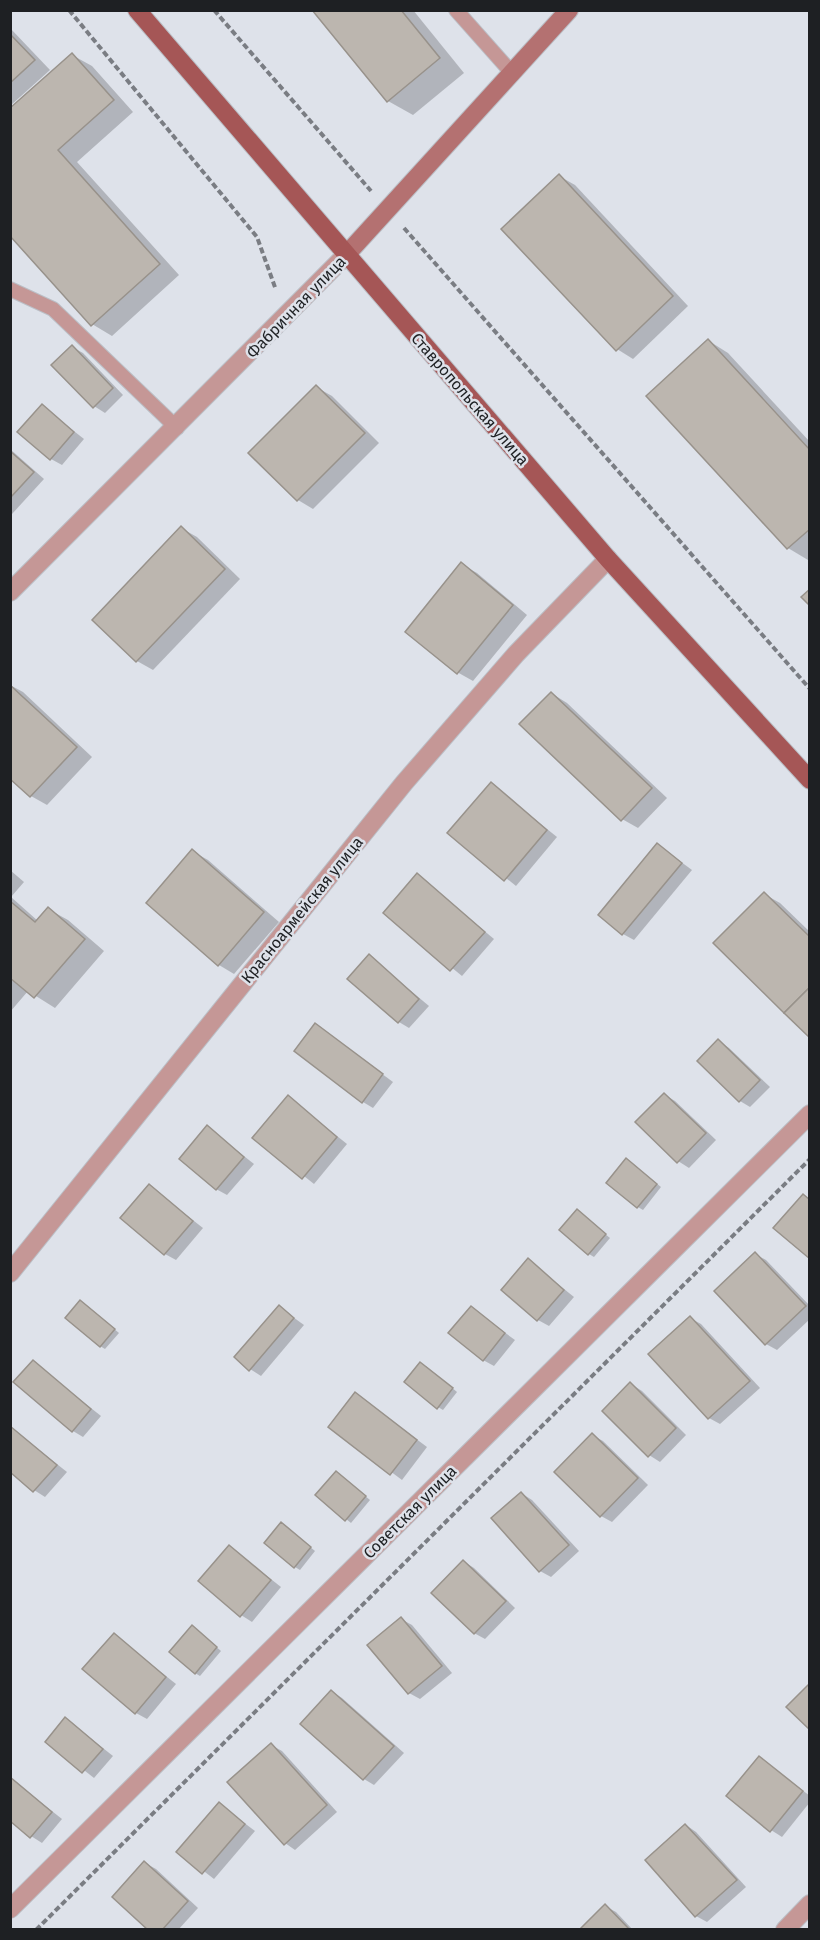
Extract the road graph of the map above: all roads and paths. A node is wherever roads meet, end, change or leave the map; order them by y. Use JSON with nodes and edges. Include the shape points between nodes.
{"nodes":[{"id":1,"x":69,"y":10,"type":"edge"},
{"id":2,"x":137,"y":10,"type":"edge"},
{"id":3,"x":214,"y":10,"type":"edge"},
{"id":4,"x":456,"y":10,"type":"edge"},
{"id":5,"x":569,"y":10,"type":"edge"},
{"id":6,"x":512,"y":73,"type":"junction"},
{"id":7,"x":387,"y":210,"type":"junction"},
{"id":8,"x":346,"y":255,"type":"junction"},
{"id":9,"x":10,"y":289,"type":"edge"},
{"id":10,"x":286,"y":318,"type":"junction"},
{"id":11,"x":177,"y":428,"type":"junction"},
{"id":12,"x":608,"y":559,"type":"junction"},
{"id":13,"x":10,"y":592,"type":"edge"},
{"id":14,"x":810,"y":689,"type":"edge"},
{"id":15,"x":810,"y":780,"type":"edge"},
{"id":16,"x":810,"y":1114,"type":"edge"},
{"id":17,"x":810,"y":1160,"type":"edge"},
{"id":18,"x":10,"y":1273,"type":"edge"},
{"id":19,"x":810,"y":1904,"type":"edge"},
{"id":20,"x":10,"y":1909,"type":"edge"},
{"id":21,"x":36,"y":1929,"type":"edge"},
{"id":22,"x":785,"y":1929,"type":"edge"}],
"edges":[{"from":1,"to":10,"type":"path","via":[[257,237]]},
{"from":2,"to":8,"type":"main road","name":"Ставропольская улица"},
{"from":3,"to":7,"type":"path"},
{"from":4,"to":6,"type":"lane"},
{"from":5,"to":6,"type":"street","name":"Фабричная улица"},
{"from":6,"to":7,"type":"street","name":"Фабричная улица"},
{"from":7,"to":8,"type":"street","name":"Фабричная улица"},
{"from":7,"to":14,"type":"path"},
{"from":8,"to":10,"type":"street","name":"Фабричная улица"},
{"from":8,"to":12,"type":"main road","name":"Ставропольская улица"},
{"from":9,"to":11,"type":"lane","via":[[53,309]]},
{"from":10,"to":11,"type":"street","name":"Фабричная улица"},
{"from":11,"to":13,"type":"street","name":"Фабричная улица"},
{"from":12,"to":15,"type":"main road","name":"Ставропольская улица"},
{"from":12,"to":18,"type":"street","name":"Красноармейская улица","via":[[516,654],[404,783]]},
{"from":16,"to":20,"type":"street","name":"Советская улица"},
{"from":17,"to":21,"type":"path"},
{"from":19,"to":22,"type":"street"}]}
